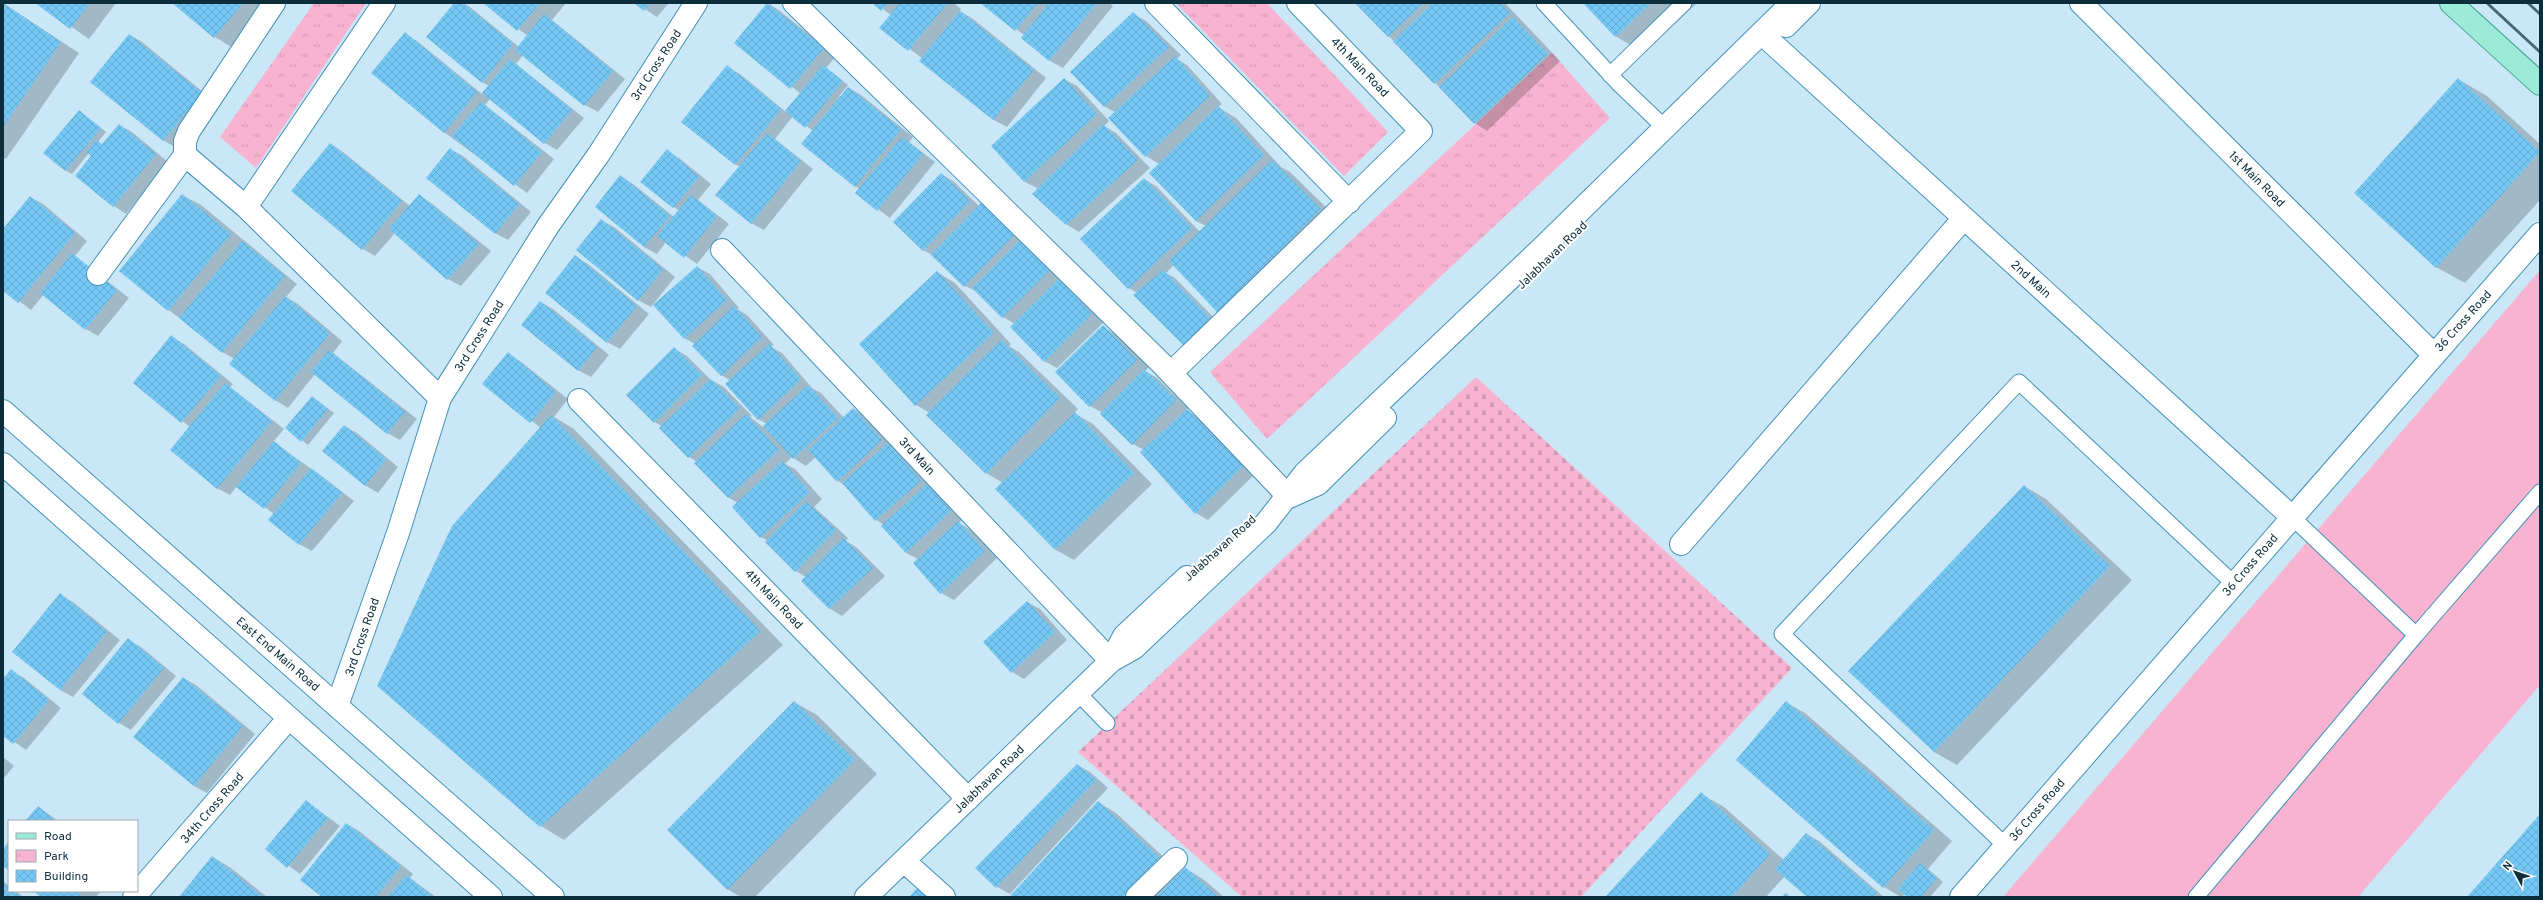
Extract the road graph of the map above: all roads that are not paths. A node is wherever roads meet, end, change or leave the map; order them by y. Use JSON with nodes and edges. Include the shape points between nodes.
{"nodes":[{"id":1,"x":274,"y":3,"type":"edge"},
{"id":2,"x":384,"y":3,"type":"edge"},
{"id":3,"x":696,"y":3,"type":"edge"},
{"id":4,"x":794,"y":3,"type":"edge"},
{"id":5,"x":1156,"y":3,"type":"edge"},
{"id":6,"x":1298,"y":3,"type":"edge"},
{"id":7,"x":1544,"y":3,"type":"edge"},
{"id":8,"x":1684,"y":3,"type":"edge"},
{"id":9,"x":1792,"y":3,"type":"edge"},
{"id":10,"x":1810,"y":3,"type":"edge"},
{"id":11,"x":2081,"y":3,"type":"edge"},
{"id":12,"x":2451,"y":3,"type":"edge"},
{"id":13,"x":1770,"y":41,"type":"junction"},
{"id":14,"x":1610,"y":75,"type":"junction"},
{"id":15,"x":2540,"y":84,"type":"edge"},
{"id":16,"x":1664,"y":128,"type":"junction"},
{"id":17,"x":186,"y":155,"type":"junction"},
{"id":18,"x":1349,"y":202,"type":"junction"},
{"id":19,"x":246,"y":207,"type":"junction"},
{"id":20,"x":1964,"y":218,"type":"junction"},
{"id":21,"x":2540,"y":234,"type":"edge"},
{"id":22,"x":722,"y":250,"type":"dead end"},
{"id":23,"x":98,"y":274,"type":"dead end"},
{"id":24,"x":2433,"y":354,"type":"junction"},
{"id":25,"x":1171,"y":373,"type":"junction"},
{"id":26,"x":440,"y":398,"type":"junction"},
{"id":27,"x":579,"y":400,"type":"dead end"},
{"id":28,"x":3,"y":411,"type":"edge"},
{"id":29,"x":4,"y":468,"type":"edge"},
{"id":30,"x":2540,"y":492,"type":"edge"},
{"id":31,"x":1288,"y":497,"type":"junction"},
{"id":32,"x":2292,"y":517,"type":"junction"},
{"id":33,"x":1681,"y":544,"type":"dead end"},
{"id":34,"x":2233,"y":584,"type":"junction"},
{"id":35,"x":2416,"y":635,"type":"junction"},
{"id":36,"x":1111,"y":661,"type":"junction"},
{"id":37,"x":1078,"y":693,"type":"junction"},
{"id":38,"x":337,"y":706,"type":"junction"},
{"id":39,"x":289,"y":718,"type":"junction"},
{"id":40,"x":1107,"y":723,"type":"dead end"},
{"id":41,"x":968,"y":799,"type":"junction"},
{"id":42,"x":2006,"y":846,"type":"junction"},
{"id":43,"x":1176,"y":859,"type":"dead end"},
{"id":44,"x":904,"y":861,"type":"junction"},
{"id":45,"x":134,"y":897,"type":"edge"},
{"id":46,"x":491,"y":897,"type":"edge"},
{"id":47,"x":553,"y":897,"type":"edge"},
{"id":48,"x":866,"y":897,"type":"edge"},
{"id":49,"x":944,"y":897,"type":"edge"},
{"id":50,"x":1137,"y":897,"type":"edge"},
{"id":51,"x":1961,"y":897,"type":"edge"},
{"id":52,"x":2196,"y":897,"type":"edge"}],
"edges":[{"from":1,"to":17,"type":"street","via":[[189,131],[185,141]]},
{"from":2,"to":19,"type":"street"},
{"from":3,"to":26,"type":"street","name":"3rd Cross Road","via":[[599,154],[548,226]]},
{"from":4,"to":25,"type":"street"},
{"from":5,"to":18,"type":"street"},
{"from":6,"to":18,"type":"street","name":"4th Main Road","via":[[1421,131]]},
{"from":7,"to":14,"type":"lane"},
{"from":8,"to":14,"type":"lane"},
{"from":9,"to":16,"type":"street","name":"Jalabhavan Road"},
{"from":10,"to":13,"type":"street","name":"Jalabhavan Road"},
{"from":11,"to":24,"type":"street","name":"1st Main Road"},
{"from":12,"to":15,"type":"main road"},
{"from":13,"to":20,"type":"street","name":"2nd Main"},
{"from":13,"to":31,"type":"street","name":"Jalabhavan Road","via":[[1318,484]]},
{"from":14,"to":16,"type":"lane"},
{"from":16,"to":31,"type":"street","name":"Jalabhavan Road","via":[[1306,473]]},
{"from":17,"to":19,"type":"street"},
{"from":17,"to":23,"type":"street"},
{"from":18,"to":25,"type":"street"},
{"from":19,"to":26,"type":"street"},
{"from":20,"to":32,"type":"street","name":"2nd Main"},
{"from":20,"to":33,"type":"street"},
{"from":21,"to":24,"type":"street","name":"36 Cross Road"},
{"from":22,"to":36,"type":"street","name":"3rd Main"},
{"from":24,"to":32,"type":"street","name":"36 Cross Road"},
{"from":25,"to":31,"type":"street"},
{"from":26,"to":38,"type":"street","name":"3rd Cross Road","via":[[398,533]]},
{"from":27,"to":41,"type":"street","name":"4th Main Road"},
{"from":28,"to":38,"type":"street","name":"East End Main Road"},
{"from":29,"to":39,"type":"street"},
{"from":30,"to":35,"type":"lane"},
{"from":31,"to":36,"type":"street","name":"Jalabhavan Road","via":[[1253,516],[1124,636]]},
{"from":32,"to":34,"type":"street","name":"36 Cross Road"},
{"from":32,"to":35,"type":"lane"},
{"from":34,"to":42,"type":"street","name":"36 Cross Road"},
{"from":34,"to":42,"type":"lane","via":[[2019,382],[1782,634]]},
{"from":35,"to":52,"type":"lane"},
{"from":36,"to":37,"type":"street","name":"Jalabhavan Road"},
{"from":37,"to":40,"type":"lane"},
{"from":37,"to":41,"type":"street","name":"Jalabhavan Road"},
{"from":38,"to":47,"type":"street","name":"East End Main Road"},
{"from":39,"to":45,"type":"street","name":"34th Cross Road"},
{"from":39,"to":46,"type":"street"},
{"from":41,"to":44,"type":"street","name":"Jalabhavan Road"},
{"from":42,"to":51,"type":"street","name":"36 Cross Road"},
{"from":43,"to":50,"type":"street"},
{"from":44,"to":48,"type":"street","name":"Jalabhavan Road"},
{"from":44,"to":49,"type":"street"}]}
